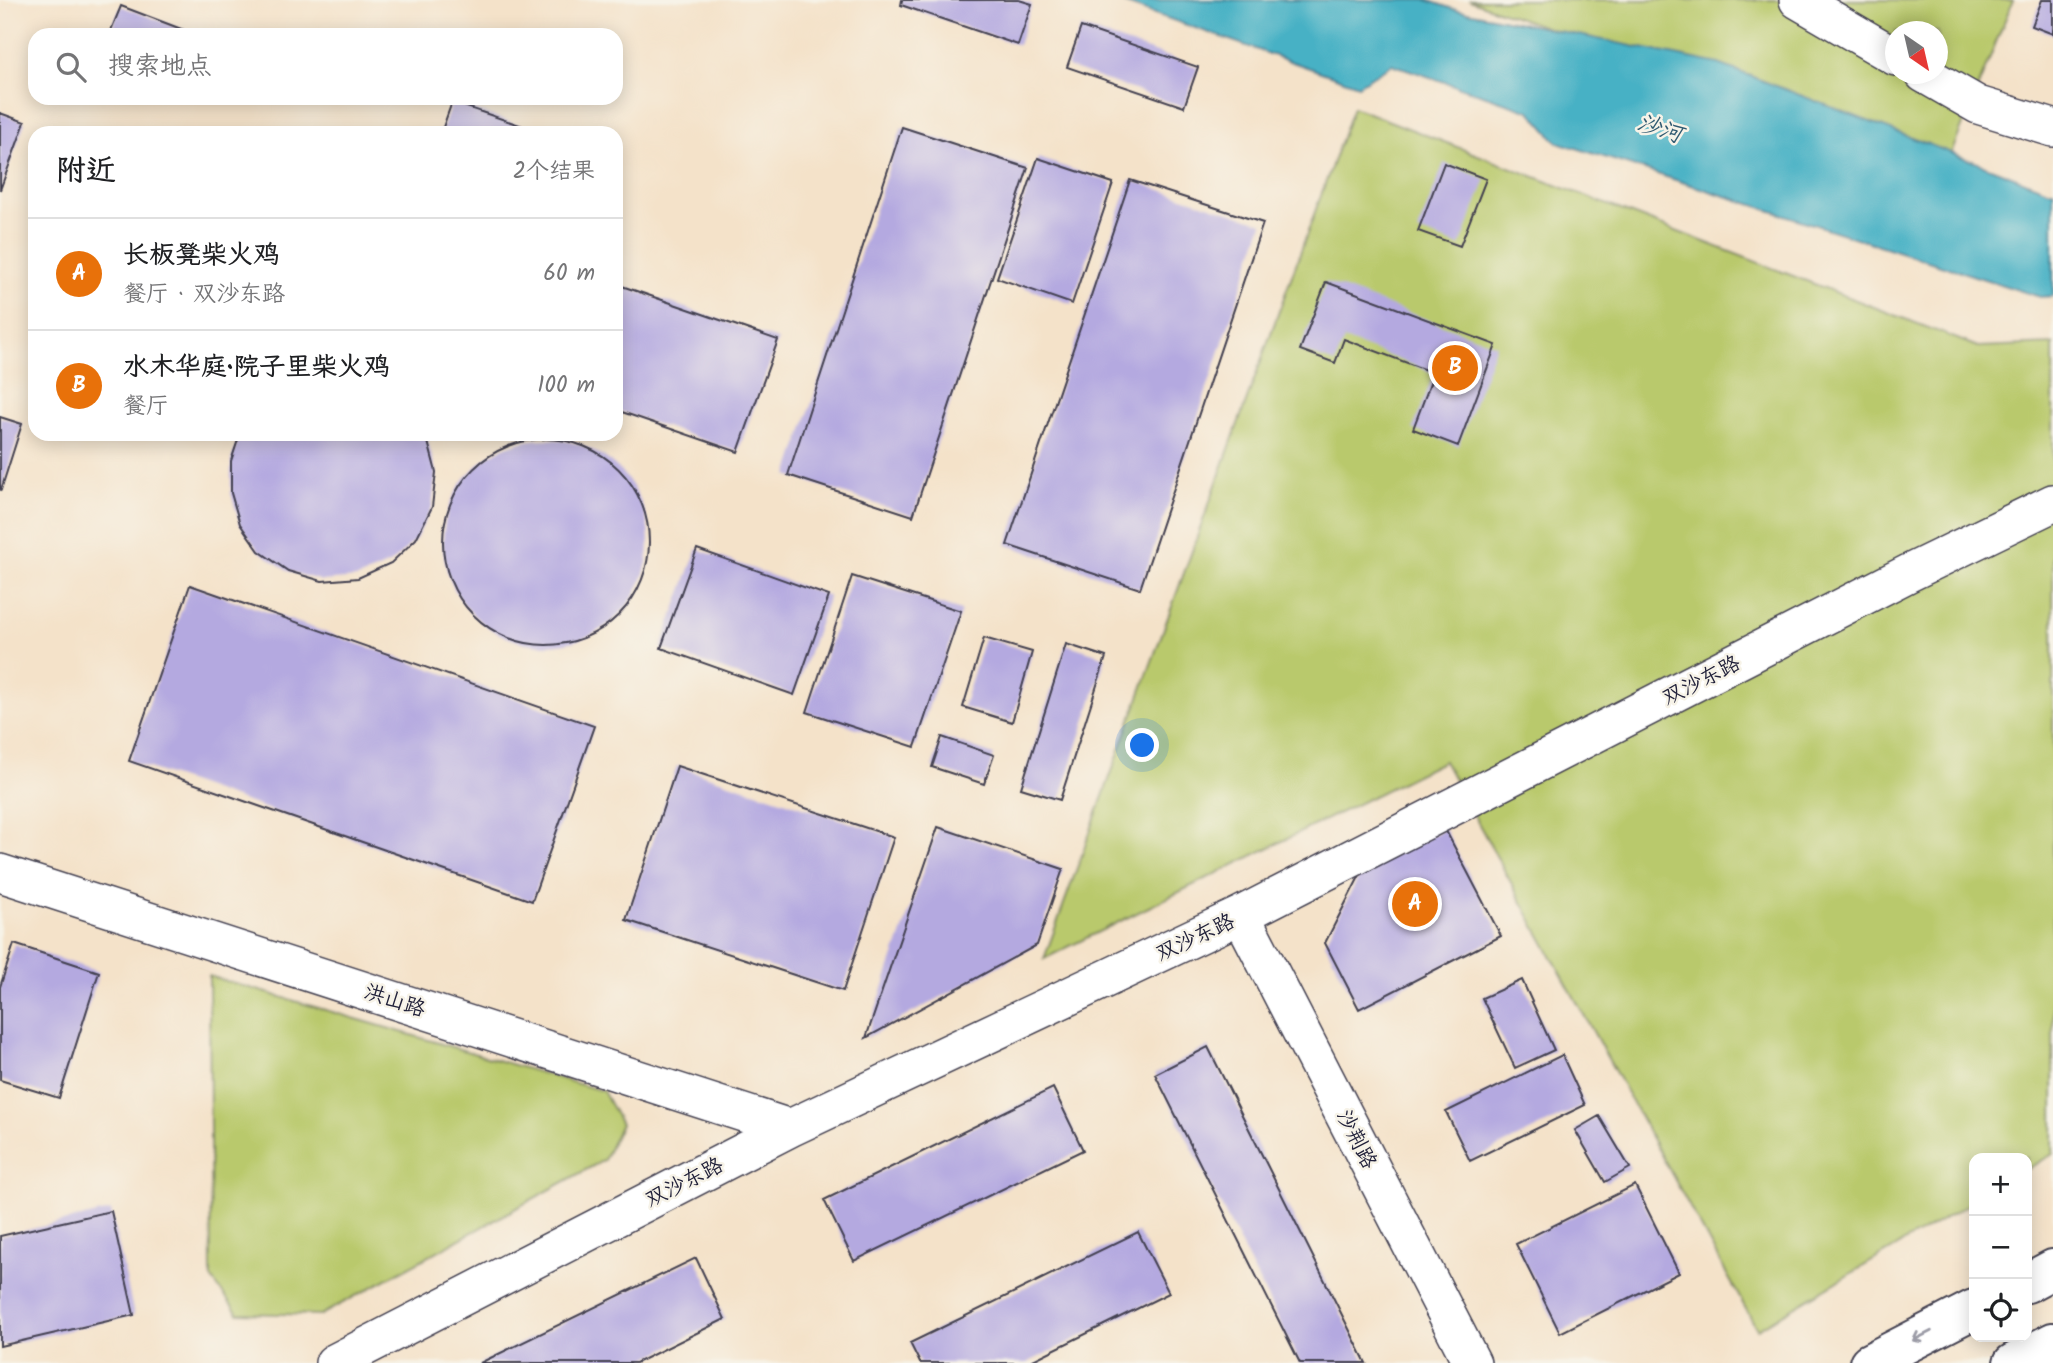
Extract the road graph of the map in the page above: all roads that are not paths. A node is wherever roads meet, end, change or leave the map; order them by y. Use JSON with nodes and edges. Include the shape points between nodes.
{"nodes":[{"id":1,"x":1798,"y":0,"type":"edge"},
{"id":2,"x":1885,"y":51,"type":"edge"},
{"id":3,"x":1941,"y":84,"type":"edge"},
{"id":4,"x":2053,"y":128,"type":"edge"},
{"id":5,"x":2053,"y":503,"type":"edge"},
{"id":6,"x":0,"y":873,"type":"edge"},
{"id":7,"x":1241,"y":915,"type":"junction"},
{"id":8,"x":790,"y":1128,"type":"junction"},
{"id":9,"x":2053,"y":1269,"type":"edge"},
{"id":10,"x":2032,"y":1280,"type":"edge"},
{"id":11,"x":1969,"y":1312,"type":"edge"},
{"id":12,"x":2053,"y":1342,"type":"edge"},
{"id":13,"x":334,"y":1363,"type":"edge"},
{"id":14,"x":1472,"y":1363,"type":"edge"},
{"id":15,"x":1869,"y":1363,"type":"edge"},
{"id":16,"x":2013,"y":1363,"type":"edge"}],
"edges":[{"from":1,"to":2,"type":"street"},
{"from":3,"to":4,"type":"street","via":[[1978,105]]},
{"from":5,"to":7,"type":"street","name":"双沙东路"},
{"from":6,"to":8,"type":"street","name":"洪山路"},
{"from":7,"to":8,"type":"street","name":"双沙东路"},
{"from":7,"to":14,"type":"street","name":"沙荆路"},
{"from":8,"to":13,"type":"street","name":"双沙东路"},
{"from":9,"to":10,"type":"main road"},
{"from":11,"to":15,"type":"main road","one_way":true},
{"from":12,"to":16,"type":"main road"}]}
